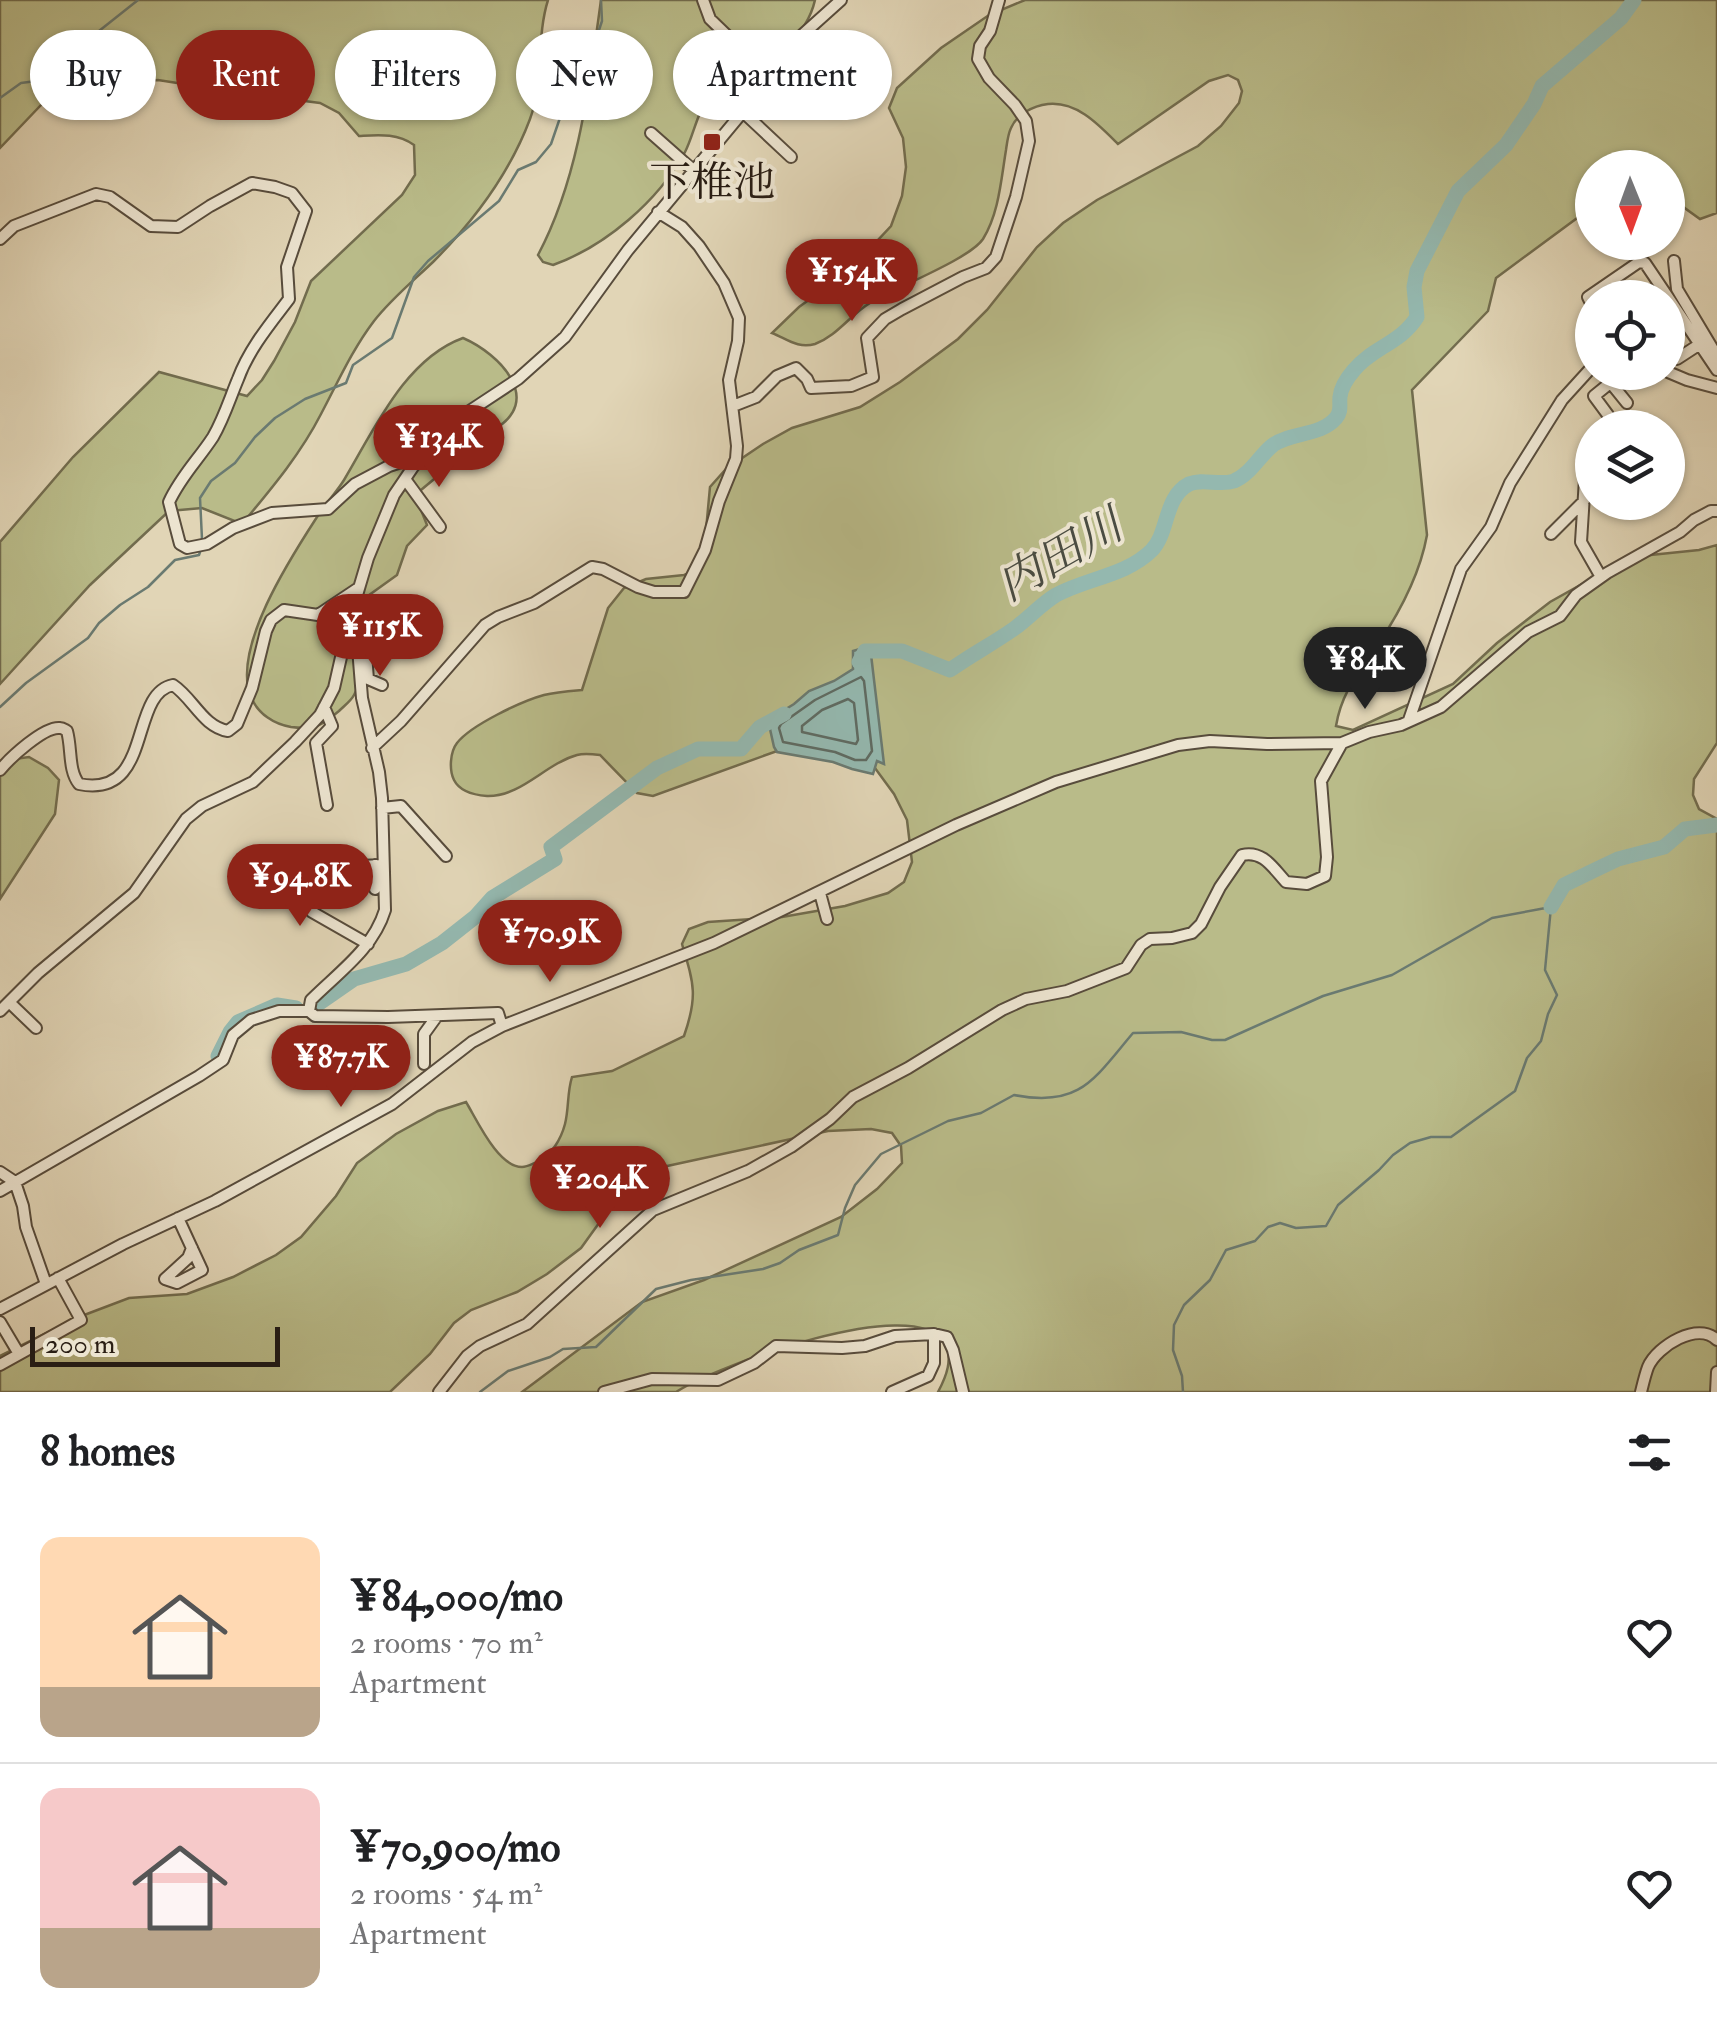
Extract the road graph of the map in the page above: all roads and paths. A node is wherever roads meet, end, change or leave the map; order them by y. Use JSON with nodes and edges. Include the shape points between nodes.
{"nodes":[{"id":1,"x":703,"y":0,"type":"edge"},
{"id":2,"x":841,"y":0,"type":"edge"},
{"id":3,"x":999,"y":0,"type":"edge"},
{"id":4,"x":720,"y":30,"type":"edge"},
{"id":5,"x":808,"y":30,"type":"edge"},
{"id":6,"x":736,"y":120,"type":"edge"},
{"id":7,"x":752,"y":120,"type":"edge"},
{"id":8,"x":650,"y":133,"type":"dead end"},
{"id":9,"x":791,"y":157,"type":"dead end"},
{"id":10,"x":694,"y":170,"type":"junction"},
{"id":11,"x":658,"y":212,"type":"junction"},
{"id":12,"x":0,"y":239,"type":"edge"},
{"id":13,"x":1674,"y":261,"type":"dead end"},
{"id":14,"x":1613,"y":280,"type":"edge"},
{"id":15,"x":1655,"y":280,"type":"edge"},
{"id":16,"x":1685,"y":324,"type":"edge"},
{"id":17,"x":1700,"y":344,"type":"junction"},
{"id":18,"x":1685,"y":354,"type":"edge"},
{"id":19,"x":1717,"y":356,"type":"edge"},
{"id":20,"x":1717,"y":370,"type":"edge"},
{"id":21,"x":1685,"y":379,"type":"edge"},
{"id":22,"x":1575,"y":386,"type":"edge"},
{"id":23,"x":1717,"y":388,"type":"edge"},
{"id":24,"x":1601,"y":390,"type":"edge"},
{"id":25,"x":1616,"y":390,"type":"edge"},
{"id":26,"x":1627,"y":403,"type":"dead end"},
{"id":27,"x":732,"y":406,"type":"junction"},
{"id":28,"x":1604,"y":410,"type":"edge"},
{"id":29,"x":423,"y":455,"type":"junction"},
{"id":30,"x":404,"y":479,"type":"junction"},
{"id":31,"x":1575,"y":511,"type":"edge"},
{"id":32,"x":1717,"y":511,"type":"edge"},
{"id":33,"x":1583,"y":520,"type":"edge"},
{"id":34,"x":440,"y":527,"type":"dead end"},
{"id":35,"x":1551,"y":534,"type":"dead end"},
{"id":36,"x":1601,"y":577,"type":"junction"},
{"id":37,"x":358,"y":589,"type":"junction"},
{"id":38,"x":349,"y":622,"type":"junction"},
{"id":39,"x":355,"y":641,"type":"junction"},
{"id":40,"x":382,"y":685,"type":"dead end"},
{"id":41,"x":324,"y":706,"type":"junction"},
{"id":42,"x":1409,"y":720,"type":"junction"},
{"id":43,"x":1342,"y":743,"type":"junction"},
{"id":44,"x":372,"y":748,"type":"junction"},
{"id":45,"x":0,"y":770,"type":"edge"},
{"id":46,"x":327,"y":806,"type":"dead end"},
{"id":47,"x":382,"y":808,"type":"junction"},
{"id":48,"x":446,"y":856,"type":"dead end"},
{"id":49,"x":379,"y":865,"type":"junction"},
{"id":50,"x":352,"y":876,"type":"dead end"},
{"id":51,"x":376,"y":888,"type":"dead end"},
{"id":52,"x":820,"y":893,"type":"junction"},
{"id":53,"x":258,"y":895,"type":"dead end"},
{"id":54,"x":827,"y":919,"type":"dead end"},
{"id":55,"x":368,"y":944,"type":"junction"},
{"id":56,"x":8,"y":1002,"type":"junction"},
{"id":57,"x":309,"y":1010,"type":"junction"},
{"id":58,"x":0,"y":1012,"type":"edge"},
{"id":59,"x":437,"y":1016,"type":"junction"},
{"id":60,"x":502,"y":1026,"type":"junction"},
{"id":61,"x":36,"y":1028,"type":"dead end"},
{"id":62,"x":424,"y":1064,"type":"dead end"},
{"id":63,"x":0,"y":1172,"type":"edge"},
{"id":64,"x":15,"y":1182,"type":"junction"},
{"id":65,"x":0,"y":1191,"type":"edge"},
{"id":66,"x":178,"y":1218,"type":"junction"},
{"id":67,"x":192,"y":1248,"type":"junction"},
{"id":68,"x":58,"y":1278,"type":"junction"},
{"id":69,"x":46,"y":1284,"type":"junction"},
{"id":70,"x":0,"y":1309,"type":"edge"},
{"id":71,"x":0,"y":1322,"type":"edge"},
{"id":72,"x":934,"y":1334,"type":"junction"},
{"id":73,"x":1717,"y":1340,"type":"edge"},
{"id":74,"x":20,"y":1354,"type":"junction"},
{"id":75,"x":0,"y":1365,"type":"edge"},
{"id":76,"x":1717,"y":1372,"type":"edge"},
{"id":77,"x":439,"y":1392,"type":"edge"},
{"id":78,"x":604,"y":1392,"type":"edge"},
{"id":79,"x":892,"y":1392,"type":"edge"},
{"id":80,"x":960,"y":1392,"type":"edge"},
{"id":81,"x":1641,"y":1392,"type":"edge"},
{"id":82,"x":1716,"y":1392,"type":"edge"}],
"edges":[{"from":1,"to":4,"type":"street"},
{"from":2,"to":5,"type":"street"},
{"from":3,"to":27,"type":"street","via":[[978,59],[1026,122],[1029,141],[996,257],[885,320],[868,338],[874,377],[811,394],[796,368]]},
{"from":6,"to":10,"type":"street"},
{"from":7,"to":9,"type":"street"},
{"from":8,"to":10,"type":"street"},
{"from":10,"to":11,"type":"street"},
{"from":11,"to":27,"type":"street","via":[[700,246],[739,318],[729,380]]},
{"from":11,"to":29,"type":"street","via":[[565,338],[462,416]]},
{"from":12,"to":29,"type":"street","via":[[14,226],[96,194],[151,226],[178,227],[252,183],[292,193],[306,211],[287,267],[289,300],[258,342],[214,436],[169,502],[180,544],[187,548],[272,513],[328,509],[355,484]]},
{"from":13,"to":19,"type":"street","via":[[1677,289]]},
{"from":14,"to":15,"type":"street","via":[[1639,262]]},
{"from":16,"to":17,"type":"street"},
{"from":17,"to":18,"type":"street"},
{"from":17,"to":20,"type":"street"},
{"from":21,"to":23,"type":"street"},
{"from":22,"to":42,"type":"street","via":[[1461,569]]},
{"from":24,"to":28,"type":"street","via":[[1594,396]]},
{"from":25,"to":26,"type":"street"},
{"from":27,"to":44,"type":"street","via":[[736,459],[684,592],[654,592],[592,567],[485,625]]},
{"from":29,"to":30,"type":"street"},
{"from":30,"to":34,"type":"street"},
{"from":30,"to":37,"type":"street"},
{"from":31,"to":35,"type":"street"},
{"from":32,"to":36,"type":"street"},
{"from":33,"to":36,"type":"street","via":[[1581,542]]},
{"from":36,"to":42,"type":"street","via":[[1450,700]]},
{"from":37,"to":38,"type":"street"},
{"from":37,"to":45,"type":"street","via":[[318,616],[284,610],[272,620],[252,688],[228,731],[216,729],[172,685],[158,692],[134,754],[107,785],[79,784],[67,731],[60,728]]},
{"from":38,"to":39,"type":"street"},
{"from":38,"to":41,"type":"street"},
{"from":39,"to":40,"type":"street","via":[[365,644],[368,678]]},
{"from":39,"to":44,"type":"street"},
{"from":41,"to":46,"type":"street","via":[[332,726],[316,743]]},
{"from":41,"to":56,"type":"street","via":[[252,782],[186,820],[134,893]]},
{"from":42,"to":43,"type":"street"},
{"from":43,"to":52,"type":"street","via":[[1178,745],[1056,782]]},
{"from":43,"to":77,"type":"street","via":[[1321,781],[1326,876],[1307,884],[1286,882],[1264,858],[1242,854],[1192,933],[1150,939],[1126,968],[1002,1010],[852,1097],[791,1147],[653,1210],[527,1324],[467,1356]]},
{"from":44,"to":47,"type":"street"},
{"from":47,"to":48,"type":"street","via":[[400,806]]},
{"from":47,"to":49,"type":"street"},
{"from":49,"to":50,"type":"street","via":[[356,867]]},
{"from":49,"to":51,"type":"street"},
{"from":49,"to":55,"type":"street","via":[[385,910]]},
{"from":52,"to":54,"type":"street"},
{"from":52,"to":60,"type":"street","via":[[714,943]]},
{"from":53,"to":55,"type":"street","via":[[273,901],[291,883],[314,880],[312,912]]},
{"from":55,"to":57,"type":"street","via":[[311,1000]]},
{"from":56,"to":58,"type":"street"},
{"from":56,"to":61,"type":"street"},
{"from":57,"to":59,"type":"street","via":[[314,1016]]},
{"from":57,"to":64,"type":"street","via":[[251,1020],[233,1035],[223,1060]]},
{"from":59,"to":60,"type":"street","via":[[498,1014]]},
{"from":59,"to":62,"type":"street","via":[[424,1034]]},
{"from":60,"to":66,"type":"street","via":[[392,1104]]},
{"from":63,"to":64,"type":"street"},
{"from":64,"to":65,"type":"street"},
{"from":64,"to":69,"type":"street"},
{"from":66,"to":67,"type":"street"},
{"from":66,"to":68,"type":"street"},
{"from":67,"to":67,"type":"street","via":[[188,1258],[161,1284],[202,1270]]},
{"from":68,"to":69,"type":"street"},
{"from":68,"to":74,"type":"street","via":[[81,1320]]},
{"from":69,"to":70,"type":"street"},
{"from":71,"to":74,"type":"street"},
{"from":72,"to":78,"type":"street","via":[[842,1348],[776,1346],[718,1380],[652,1380]]},
{"from":72,"to":79,"type":"street","via":[[928,1376]]},
{"from":72,"to":80,"type":"street","via":[[946,1337],[953,1350]]},
{"from":73,"to":81,"type":"street","via":[[1700,1332],[1664,1348],[1648,1364]]},
{"from":74,"to":75,"type":"street"},
{"from":76,"to":82,"type":"street"}]}
